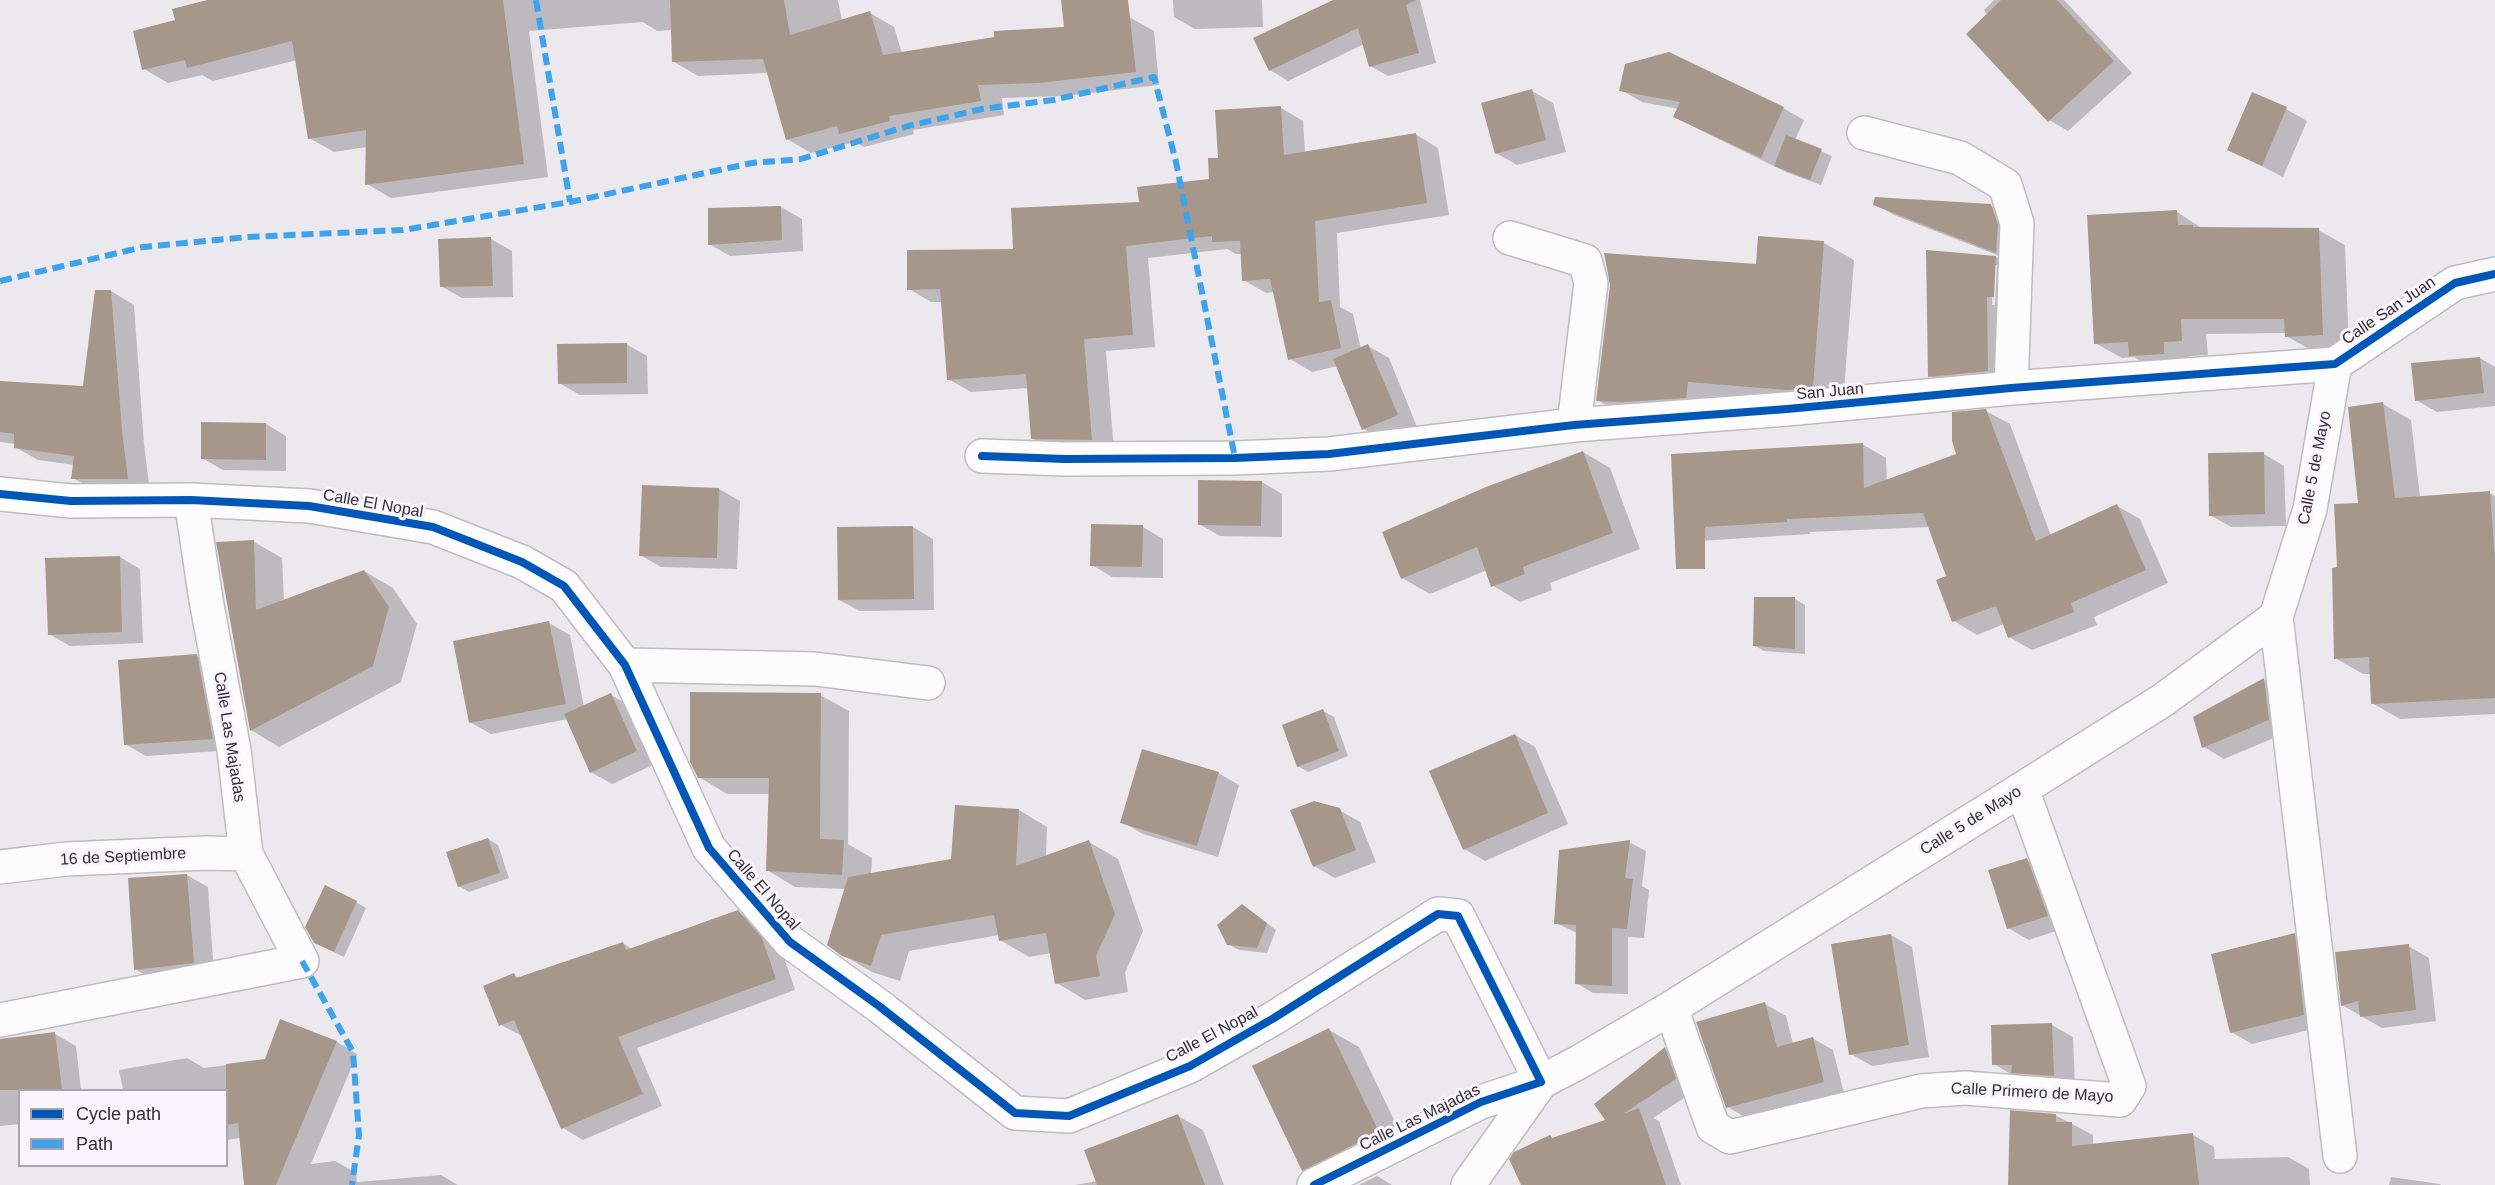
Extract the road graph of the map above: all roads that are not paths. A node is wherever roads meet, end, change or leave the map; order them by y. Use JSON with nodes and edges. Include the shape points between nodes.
{"nodes":[{"id":1,"x":1864,"y":133,"type":"dead end"},
{"id":2,"x":1510,"y":238,"type":"dead end"},
{"id":3,"x":2495,"y":274,"type":"edge"},
{"id":4,"x":2335,"y":364,"type":"junction"},
{"id":5,"x":2010,"y":388,"type":"junction"},
{"id":6,"x":1574,"y":425,"type":"junction"},
{"id":7,"x":982,"y":456,"type":"dead end"},
{"id":8,"x":0,"y":494,"type":"edge"},
{"id":9,"x":191,"y":500,"type":"junction"},
{"id":10,"x":2276,"y":617,"type":"junction"},
{"id":11,"x":625,"y":665,"type":"junction"},
{"id":12,"x":928,"y":683,"type":"dead end"},
{"id":13,"x":2022,"y":789,"type":"junction"},
{"id":14,"x":246,"y":854,"type":"junction"},
{"id":15,"x":0,"y":867,"type":"edge"},
{"id":16,"x":1671,"y":1008,"type":"junction"},
{"id":17,"x":0,"y":1020,"type":"edge"},
{"id":18,"x":1541,"y":1082,"type":"junction"},
{"id":19,"x":2340,"y":1156,"type":"dead end"},
{"id":20,"x":1314,"y":1185,"type":"edge"},
{"id":21,"x":1468,"y":1185,"type":"edge"}],
"edges":[{"from":1,"to":5,"type":"street","via":[[1960,158],[2005,185],[2017,223]]},
{"from":2,"to":6,"type":"street","via":[[1585,261],[1592,283]]},
{"from":3,"to":4,"type":"street","name":"Calle San Juan","via":[[2455,283]]},
{"from":4,"to":5,"type":"street","name":"San Juan"},
{"from":4,"to":10,"type":"street","name":"Calle 5 de Mayo","via":[[2310,509]]},
{"from":5,"to":6,"type":"street","name":"San Juan"},
{"from":6,"to":7,"type":"street","name":"San Juan","via":[[1329,454],[1099,459]]},
{"from":8,"to":9,"type":"street","name":"Calle El Nopal","via":[[71,501]]},
{"from":9,"to":11,"type":"street","name":"Calle El Nopal","via":[[309,506],[433,527],[522,562],[564,586]]},
{"from":9,"to":14,"type":"street","name":"Calle Las Majadas","via":[[234,750]]},
{"from":10,"to":13,"type":"street","name":"Calle 5 de Mayo","via":[[2163,700]]},
{"from":10,"to":19,"type":"street"},
{"from":11,"to":12,"type":"street","via":[[816,669]]},
{"from":11,"to":18,"type":"street","name":"Calle El Nopal","via":[[716,857],[790,942],[1015,1113],[1069,1116],[1190,1066],[1438,914],[1458,916]]},
{"from":13,"to":16,"type":"street","name":"Calle 5 de Mayo"},
{"from":13,"to":16,"type":"street","name":"Calle Primero de Mayo","via":[[2129,1086],[2120,1100],[1965,1088],[1921,1090],[1730,1137],[1713,1127]]},
{"from":14,"to":15,"type":"street","name":"16 de Septiembre","via":[[66,859]]},
{"from":14,"to":17,"type":"street","name":"Calle Las Majadas","via":[[302,961]]},
{"from":16,"to":18,"type":"street","name":"Calle 5 de Mayo"},
{"from":18,"to":20,"type":"street","name":"Calle Las Majadas","via":[[1481,1102]]},
{"from":18,"to":21,"type":"street","name":"Calle 5 de Mayo"}]}
